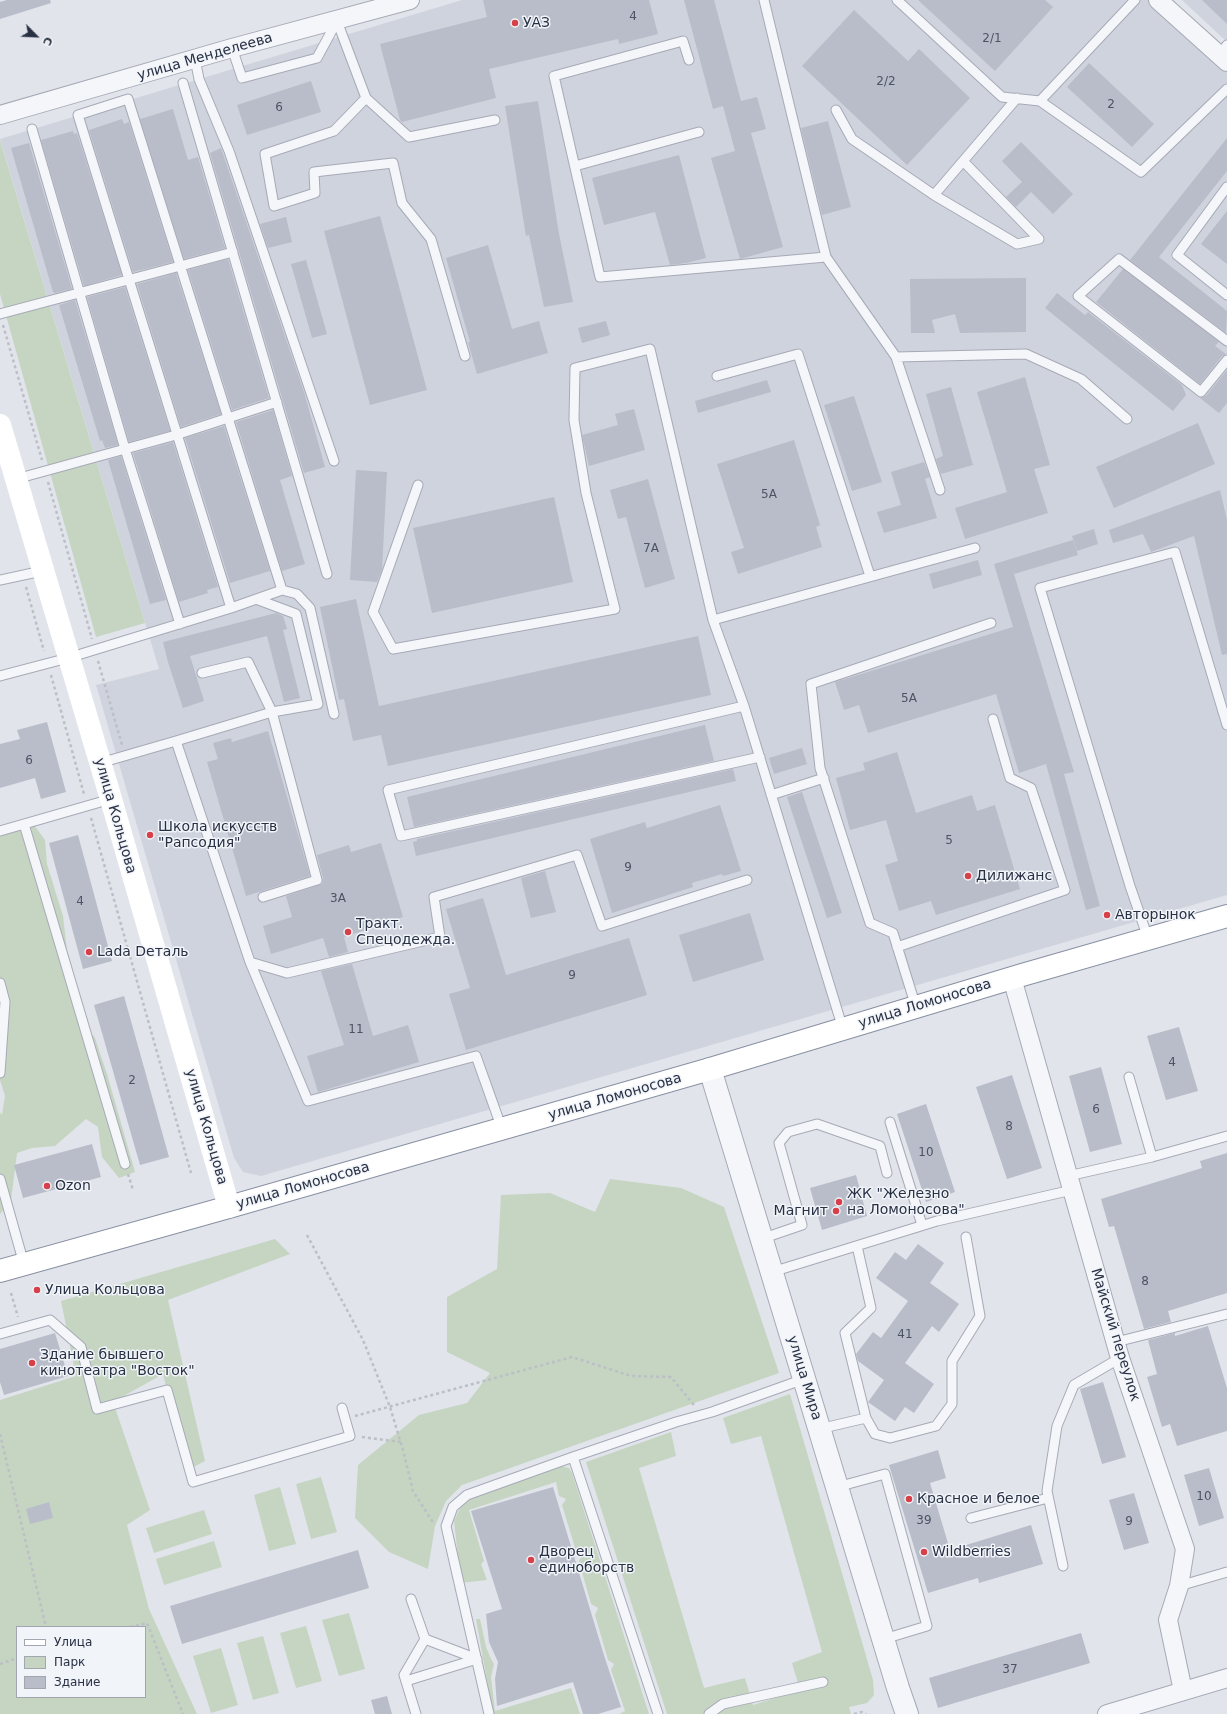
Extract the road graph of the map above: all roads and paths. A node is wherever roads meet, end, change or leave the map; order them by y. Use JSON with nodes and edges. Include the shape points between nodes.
{"nodes":[{"id":1,"x":410,"y":0,"type":"edge"},
{"id":2,"x":764,"y":0,"type":"edge"},
{"id":3,"x":897,"y":0,"type":"edge"},
{"id":4,"x":1135,"y":0,"type":"edge"},
{"id":5,"x":1158,"y":0,"type":"edge"},
{"id":6,"x":337,"y":21,"type":"junction"},
{"id":7,"x":232,"y":48,"type":"junction"},
{"id":8,"x":1224,"y":54,"type":"edge"},
{"id":9,"x":195,"y":59,"type":"junction"},
{"id":10,"x":689,"y":60,"type":"dead end"},
{"id":11,"x":183,"y":83,"type":"dead end"},
{"id":12,"x":1227,"y":89,"type":"edge"},
{"id":13,"x":366,"y":98,"type":"junction"},
{"id":14,"x":1017,"y":98,"type":"junction"},
{"id":15,"x":1040,"y":101,"type":"junction"},
{"id":16,"x":836,"y":110,"type":"dead end"},
{"id":17,"x":0,"y":115,"type":"edge"},
{"id":18,"x":495,"y":120,"type":"dead end"},
{"id":19,"x":32,"y":129,"type":"dead end"},
{"id":20,"x":699,"y":132,"type":"dead end"},
{"id":21,"x":963,"y":161,"type":"junction"},
{"id":22,"x":575,"y":166,"type":"junction"},
{"id":23,"x":1227,"y":187,"type":"edge"},
{"id":24,"x":934,"y":195,"type":"junction"},
{"id":25,"x":233,"y":252,"type":"junction"},
{"id":26,"x":826,"y":257,"type":"junction"},
{"id":27,"x":180,"y":266,"type":"junction"},
{"id":28,"x":129,"y":281,"type":"junction"},
{"id":29,"x":80,"y":294,"type":"junction"},
{"id":30,"x":1227,"y":295,"type":"edge"},
{"id":31,"x":0,"y":314,"type":"edge"},
{"id":32,"x":1227,"y":341,"type":"edge"},
{"id":33,"x":465,"y":356,"type":"dead end"},
{"id":34,"x":896,"y":357,"type":"junction"},
{"id":35,"x":1227,"y":360,"type":"edge"},
{"id":36,"x":717,"y":376,"type":"dead end"},
{"id":37,"x":277,"y":402,"type":"junction"},
{"id":38,"x":228,"y":418,"type":"junction"},
{"id":39,"x":1127,"y":419,"type":"dead end"},
{"id":40,"x":0,"y":425,"type":"edge"},
{"id":41,"x":176,"y":435,"type":"junction"},
{"id":42,"x":126,"y":449,"type":"junction"},
{"id":43,"x":334,"y":461,"type":"dead end"},
{"id":44,"x":45,"y":471,"type":"junction"},
{"id":45,"x":16,"y":479,"type":"junction"},
{"id":46,"x":418,"y":485,"type":"dead end"},
{"id":47,"x":940,"y":490,"type":"dead end"},
{"id":48,"x":975,"y":548,"type":"dead end"},
{"id":49,"x":33,"y":572,"type":"junction"},
{"id":50,"x":327,"y":574,"type":"dead end"},
{"id":51,"x":870,"y":576,"type":"junction"},
{"id":52,"x":0,"y":580,"type":"edge"},
{"id":53,"x":282,"y":590,"type":"junction"},
{"id":54,"x":256,"y":599,"type":"junction"},
{"id":55,"x":231,"y":608,"type":"junction"},
{"id":56,"x":713,"y":620,"type":"junction"},
{"id":57,"x":991,"y":623,"type":"dead end"},
{"id":58,"x":180,"y":624,"type":"junction"},
{"id":59,"x":95,"y":650,"type":"junction"},
{"id":60,"x":58,"y":660,"type":"junction"},
{"id":61,"x":202,"y":674,"type":"dead end"},
{"id":62,"x":0,"y":676,"type":"edge"},
{"id":63,"x":744,"y":706,"type":"junction"},
{"id":64,"x":272,"y":712,"type":"junction"},
{"id":65,"x":334,"y":714,"type":"dead end"},
{"id":66,"x":993,"y":720,"type":"dead end"},
{"id":67,"x":1227,"y":725,"type":"edge"},
{"id":68,"x":176,"y":741,"type":"junction"},
{"id":69,"x":125,"y":756,"type":"junction"},
{"id":70,"x":760,"y":757,"type":"junction"},
{"id":71,"x":100,"y":763,"type":"junction"},
{"id":72,"x":824,"y":778,"type":"junction"},
{"id":73,"x":771,"y":795,"type":"junction"},
{"id":74,"x":111,"y":799,"type":"junction"},
{"id":75,"x":88,"y":806,"type":"junction"},
{"id":76,"x":24,"y":824,"type":"junction"},
{"id":77,"x":0,"y":831,"type":"edge"},
{"id":78,"x":747,"y":880,"type":"dead end"},
{"id":79,"x":263,"y":897,"type":"dead end"},
{"id":80,"x":1227,"y":916,"type":"edge"},
{"id":81,"x":1148,"y":938,"type":"junction"},
{"id":82,"x":897,"y":946,"type":"junction"},
{"id":83,"x":250,"y":962,"type":"junction"},
{"id":84,"x":1012,"y":978,"type":"junction"},
{"id":85,"x":0,"y":983,"type":"edge"},
{"id":86,"x":916,"y":1007,"type":"junction"},
{"id":87,"x":844,"y":1029,"type":"junction"},
{"id":88,"x":710,"y":1069,"type":"junction"},
{"id":89,"x":0,"y":1073,"type":"edge"},
{"id":90,"x":1129,"y":1077,"type":"dead end"},
{"id":91,"x":890,"y":1122,"type":"dead end"},
{"id":92,"x":502,"y":1129,"type":"junction"},
{"id":93,"x":1227,"y":1136,"type":"edge"},
{"id":94,"x":1152,"y":1158,"type":"junction"},
{"id":95,"x":125,"y":1164,"type":"dead end"},
{"id":96,"x":191,"y":1173,"type":"dead end"},
{"id":97,"x":886,"y":1173,"type":"dead end"},
{"id":98,"x":0,"y":1179,"type":"edge"},
{"id":99,"x":1070,"y":1183,"type":"junction"},
{"id":100,"x":229,"y":1207,"type":"junction"},
{"id":101,"x":922,"y":1225,"type":"junction"},
{"id":102,"x":308,"y":1235,"type":"dead end"},
{"id":103,"x":966,"y":1237,"type":"dead end"},
{"id":104,"x":761,"y":1239,"type":"junction"},
{"id":105,"x":857,"y":1246,"type":"junction"},
{"id":106,"x":24,"y":1264,"type":"junction"},
{"id":107,"x":0,"y":1271,"type":"edge"},
{"id":108,"x":772,"y":1272,"type":"junction"},
{"id":109,"x":11,"y":1293,"type":"dead end"},
{"id":110,"x":1227,"y":1314,"type":"edge"},
{"id":111,"x":18,"y":1318,"type":"dead end"},
{"id":112,"x":0,"y":1334,"type":"edge"},
{"id":113,"x":1118,"y":1350,"type":"junction"},
{"id":114,"x":804,"y":1379,"type":"junction"},
{"id":115,"x":390,"y":1407,"type":"junction"},
{"id":116,"x":342,"y":1408,"type":"dead end"},
{"id":117,"x":702,"y":1415,"type":"junction"},
{"id":118,"x":866,"y":1418,"type":"junction"},
{"id":119,"x":345,"y":1419,"type":"junction"},
{"id":120,"x":819,"y":1429,"type":"junction"},
{"id":121,"x":0,"y":1434,"type":"edge"},
{"id":122,"x":350,"y":1436,"type":"junction"},
{"id":123,"x":401,"y":1442,"type":"junction"},
{"id":124,"x":573,"y":1457,"type":"junction"},
{"id":125,"x":837,"y":1487,"type":"junction"},
{"id":126,"x":1048,"y":1498,"type":"junction"},
{"id":127,"x":971,"y":1518,"type":"dead end"},
{"id":128,"x":446,"y":1526,"type":"junction"},
{"id":129,"x":1063,"y":1566,"type":"dead end"},
{"id":130,"x":1227,"y":1572,"type":"edge"},
{"id":131,"x":1179,"y":1586,"type":"junction"},
{"id":132,"x":411,"y":1599,"type":"dead end"},
{"id":133,"x":46,"y":1626,"type":"edge"},
{"id":134,"x":134,"y":1626,"type":"edge"},
{"id":135,"x":425,"y":1639,"type":"junction"},
{"id":136,"x":883,"y":1639,"type":"junction"},
{"id":137,"x":16,"y":1658,"type":"edge"},
{"id":138,"x":476,"y":1659,"type":"junction"},
{"id":139,"x":0,"y":1664,"type":"edge"},
{"id":140,"x":1227,"y":1678,"type":"edge"},
{"id":141,"x":406,"y":1681,"type":"junction"},
{"id":142,"x":823,"y":1682,"type":"dead end"},
{"id":143,"x":898,"y":1688,"type":"junction"},
{"id":144,"x":1183,"y":1692,"type":"junction"},
{"id":145,"x":183,"y":1714,"type":"edge"},
{"id":146,"x":416,"y":1714,"type":"edge"},
{"id":147,"x":489,"y":1714,"type":"edge"},
{"id":148,"x":658,"y":1714,"type":"edge"},
{"id":149,"x":708,"y":1714,"type":"edge"},
{"id":150,"x":854,"y":1714,"type":"edge"},
{"id":151,"x":866,"y":1714,"type":"edge"},
{"id":152,"x":896,"y":1714,"type":"edge"},
{"id":153,"x":907,"y":1714,"type":"edge"},
{"id":154,"x":1107,"y":1714,"type":"edge"}],
"edges":[{"from":1,"to":6,"type":"street","name":"улица Менделеева"},
{"from":2,"to":26,"type":"lane"},
{"from":3,"to":14,"type":"lane","via":[[1002,97]]},
{"from":4,"to":15,"type":"lane"},
{"from":5,"to":8,"type":"street"},
{"from":6,"to":7,"type":"street","name":"улица Менделеева"},
{"from":6,"to":7,"type":"lane","via":[[317,58],[242,78]]},
{"from":6,"to":13,"type":"lane"},
{"from":7,"to":9,"type":"street","name":"улица Менделеева"},
{"from":9,"to":17,"type":"street","name":"улица Менделеева"},
{"from":9,"to":43,"type":"lane","via":[[199,79],[229,151]]},
{"from":10,"to":22,"type":"lane","via":[[684,41],[554,76]]},
{"from":11,"to":25,"type":"lane"},
{"from":12,"to":15,"type":"lane","via":[[1141,172]]},
{"from":13,"to":18,"type":"lane","via":[[409,137]]},
{"from":13,"to":33,"type":"lane","via":[[334,131],[264,154],[274,206],[315,193],[314,172],[393,163],[402,203],[431,239]]},
{"from":14,"to":15,"type":"lane"},
{"from":14,"to":21,"type":"lane"},
{"from":16,"to":24,"type":"lane","via":[[852,139]]},
{"from":19,"to":29,"type":"lane"},
{"from":20,"to":22,"type":"lane"},
{"from":21,"to":24,"type":"lane"},
{"from":21,"to":24,"type":"lane","via":[[1040,239],[1016,244]]},
{"from":22,"to":26,"type":"lane","via":[[600,277]]},
{"from":23,"to":30,"type":"lane","via":[[1177,255]]},
{"from":25,"to":27,"type":"lane"},
{"from":25,"to":37,"type":"lane"},
{"from":26,"to":34,"type":"lane"},
{"from":27,"to":28,"type":"lane"},
{"from":27,"to":28,"type":"lane","via":[[128,99],[78,115]]},
{"from":27,"to":38,"type":"lane"},
{"from":28,"to":29,"type":"lane"},
{"from":28,"to":41,"type":"lane"},
{"from":29,"to":31,"type":"lane"},
{"from":29,"to":42,"type":"lane"},
{"from":31,"to":44,"type":"path"},
{"from":32,"to":35,"type":"lane","via":[[1119,259],[1078,296],[1201,392]]},
{"from":34,"to":39,"type":"lane","via":[[1026,354],[1081,379]]},
{"from":34,"to":47,"type":"lane"},
{"from":36,"to":51,"type":"lane","via":[[798,354]]},
{"from":37,"to":38,"type":"lane"},
{"from":37,"to":50,"type":"lane"},
{"from":38,"to":41,"type":"lane"},
{"from":38,"to":53,"type":"lane"},
{"from":40,"to":45,"type":"main road","name":"улица Кольцова"},
{"from":41,"to":42,"type":"lane"},
{"from":41,"to":55,"type":"lane"},
{"from":42,"to":44,"type":"lane"},
{"from":42,"to":58,"type":"lane"},
{"from":44,"to":45,"type":"lane"},
{"from":44,"to":59,"type":"path"},
{"from":45,"to":49,"type":"main road","name":"улица Кольцова"},
{"from":46,"to":56,"type":"lane","via":[[373,612],[393,649],[615,609],[586,493],[574,420],[575,368],[650,349]]},
{"from":48,"to":51,"type":"lane"},
{"from":49,"to":52,"type":"lane"},
{"from":49,"to":60,"type":"main road","name":"улица Кольцова"},
{"from":49,"to":60,"type":"path"},
{"from":51,"to":56,"type":"lane"},
{"from":53,"to":54,"type":"lane"},
{"from":53,"to":65,"type":"lane","via":[[297,594],[310,608]]},
{"from":54,"to":55,"type":"lane"},
{"from":54,"to":64,"type":"lane","via":[[296,614],[318,704]]},
{"from":55,"to":58,"type":"lane"},
{"from":56,"to":63,"type":"lane"},
{"from":57,"to":72,"type":"lane","via":[[811,684],[820,768]]},
{"from":58,"to":59,"type":"lane"},
{"from":59,"to":60,"type":"lane"},
{"from":59,"to":69,"type":"path"},
{"from":60,"to":62,"type":"lane"},
{"from":60,"to":71,"type":"main road","name":"улица Кольцова"},
{"from":60,"to":75,"type":"path"},
{"from":61,"to":64,"type":"lane","via":[[248,662]]},
{"from":63,"to":70,"type":"lane"},
{"from":63,"to":70,"type":"lane","via":[[388,790],[401,836]]},
{"from":64,"to":68,"type":"lane"},
{"from":64,"to":79,"type":"lane","via":[[317,880]]},
{"from":66,"to":82,"type":"lane","via":[[1010,778],[1031,788],[1065,890]]},
{"from":67,"to":81,"type":"lane","via":[[1175,552],[1040,588]]},
{"from":68,"to":69,"type":"lane"},
{"from":68,"to":83,"type":"lane"},
{"from":69,"to":71,"type":"lane"},
{"from":70,"to":73,"type":"lane"},
{"from":71,"to":74,"type":"main road","name":"улица Кольцова"},
{"from":72,"to":73,"type":"lane"},
{"from":72,"to":82,"type":"lane","via":[[870,923],[893,933]]},
{"from":73,"to":87,"type":"lane"},
{"from":74,"to":75,"type":"lane"},
{"from":74,"to":100,"type":"main road","name":"улица Кольцова"},
{"from":75,"to":76,"type":"lane"},
{"from":75,"to":96,"type":"path"},
{"from":76,"to":77,"type":"lane"},
{"from":76,"to":95,"type":"lane"},
{"from":78,"to":83,"type":"lane","via":[[602,926],[577,855],[434,897],[440,937],[286,973]]},
{"from":80,"to":81,"type":"main road","name":"улица Ломоносова"},
{"from":81,"to":84,"type":"main road","name":"улица Ломоносова"},
{"from":82,"to":86,"type":"lane"},
{"from":83,"to":92,"type":"lane","via":[[308,1101],[476,1056]]},
{"from":84,"to":86,"type":"main road","name":"улица Ломоносова"},
{"from":84,"to":99,"type":"street","name":"Майский переулок"},
{"from":85,"to":89,"type":"lane","via":[[5,1002]]},
{"from":86,"to":87,"type":"main road","name":"улица Ломоносова"},
{"from":87,"to":88,"type":"main road","name":"улица Ломоносова"},
{"from":88,"to":92,"type":"main road","name":"улица Ломоносова"},
{"from":88,"to":104,"type":"street","name":"улица Мира"},
{"from":90,"to":94,"type":"lane"},
{"from":91,"to":101,"type":"lane"},
{"from":92,"to":100,"type":"main road","name":"улица Ломоносова"},
{"from":93,"to":94,"type":"lane"},
{"from":94,"to":99,"type":"lane"},
{"from":97,"to":104,"type":"lane","via":[[880,1146],[817,1124],[788,1132],[779,1143],[802,1225]]},
{"from":98,"to":106,"type":"lane"},
{"from":99,"to":101,"type":"lane"},
{"from":99,"to":113,"type":"street","name":"Майский переулок"},
{"from":100,"to":106,"type":"main road","name":"улица Ломоносова"},
{"from":101,"to":105,"type":"lane"},
{"from":102,"to":115,"type":"path","via":[[363,1340]]},
{"from":103,"to":118,"type":"lane","via":[[980,1316],[952,1361],[952,1404],[936,1426],[890,1438],[875,1434]]},
{"from":104,"to":108,"type":"street","name":"улица Мира"},
{"from":105,"to":108,"type":"lane"},
{"from":105,"to":118,"type":"lane","via":[[871,1308],[845,1333]]},
{"from":106,"to":107,"type":"main road","name":"улица Ломоносова"},
{"from":108,"to":114,"type":"street","name":"улица Мира"},
{"from":109,"to":111,"type":"path"},
{"from":110,"to":113,"type":"lane"},
{"from":112,"to":122,"type":"lane","via":[[50,1320],[81,1347],[97,1409],[167,1390],[193,1482]]},
{"from":113,"to":126,"type":"lane","via":[[1074,1386],[1057,1426]]},
{"from":113,"to":131,"type":"street","name":"Майский переулок","via":[[1185,1549]]},
{"from":114,"to":117,"type":"lane"},
{"from":114,"to":120,"type":"street","name":"улица Мира"},
{"from":115,"to":117,"type":"path","via":[[572,1357],[632,1376],[671,1377]]},
{"from":115,"to":119,"type":"path"},
{"from":115,"to":123,"type":"path"},
{"from":116,"to":119,"type":"lane"},
{"from":117,"to":124,"type":"lane"},
{"from":118,"to":120,"type":"lane"},
{"from":119,"to":122,"type":"lane"},
{"from":120,"to":125,"type":"street","name":"улица Мира"},
{"from":121,"to":133,"type":"path"},
{"from":122,"to":123,"type":"path"},
{"from":123,"to":128,"type":"path","via":[[413,1491],[435,1526]]},
{"from":124,"to":128,"type":"lane","via":[[467,1495],[453,1507]]},
{"from":124,"to":148,"type":"lane"},
{"from":125,"to":136,"type":"street","name":"улица Мира"},
{"from":125,"to":136,"type":"lane","via":[[885,1474],[927,1626]]},
{"from":126,"to":127,"type":"lane"},
{"from":126,"to":129,"type":"lane"},
{"from":128,"to":138,"type":"lane"},
{"from":130,"to":131,"type":"lane"},
{"from":131,"to":144,"type":"street","name":"Майский переулок","via":[[1168,1620]]},
{"from":132,"to":135,"type":"lane"},
{"from":134,"to":145,"type":"path","via":[[147,1623]]},
{"from":135,"to":138,"type":"lane"},
{"from":135,"to":141,"type":"lane","via":[[404,1675]]},
{"from":136,"to":143,"type":"street","name":"улица Мира"},
{"from":137,"to":139,"type":"path"},
{"from":138,"to":141,"type":"lane"},
{"from":138,"to":147,"type":"lane"},
{"from":140,"to":144,"type":"street"},
{"from":141,"to":146,"type":"lane"},
{"from":142,"to":149,"type":"lane","via":[[723,1704]]},
{"from":143,"to":152,"type":"street","name":"улица Мира"},
{"from":143,"to":153,"type":"street","name":"улица Мира"},
{"from":144,"to":154,"type":"street"},
{"from":150,"to":151,"type":"path"}]}
